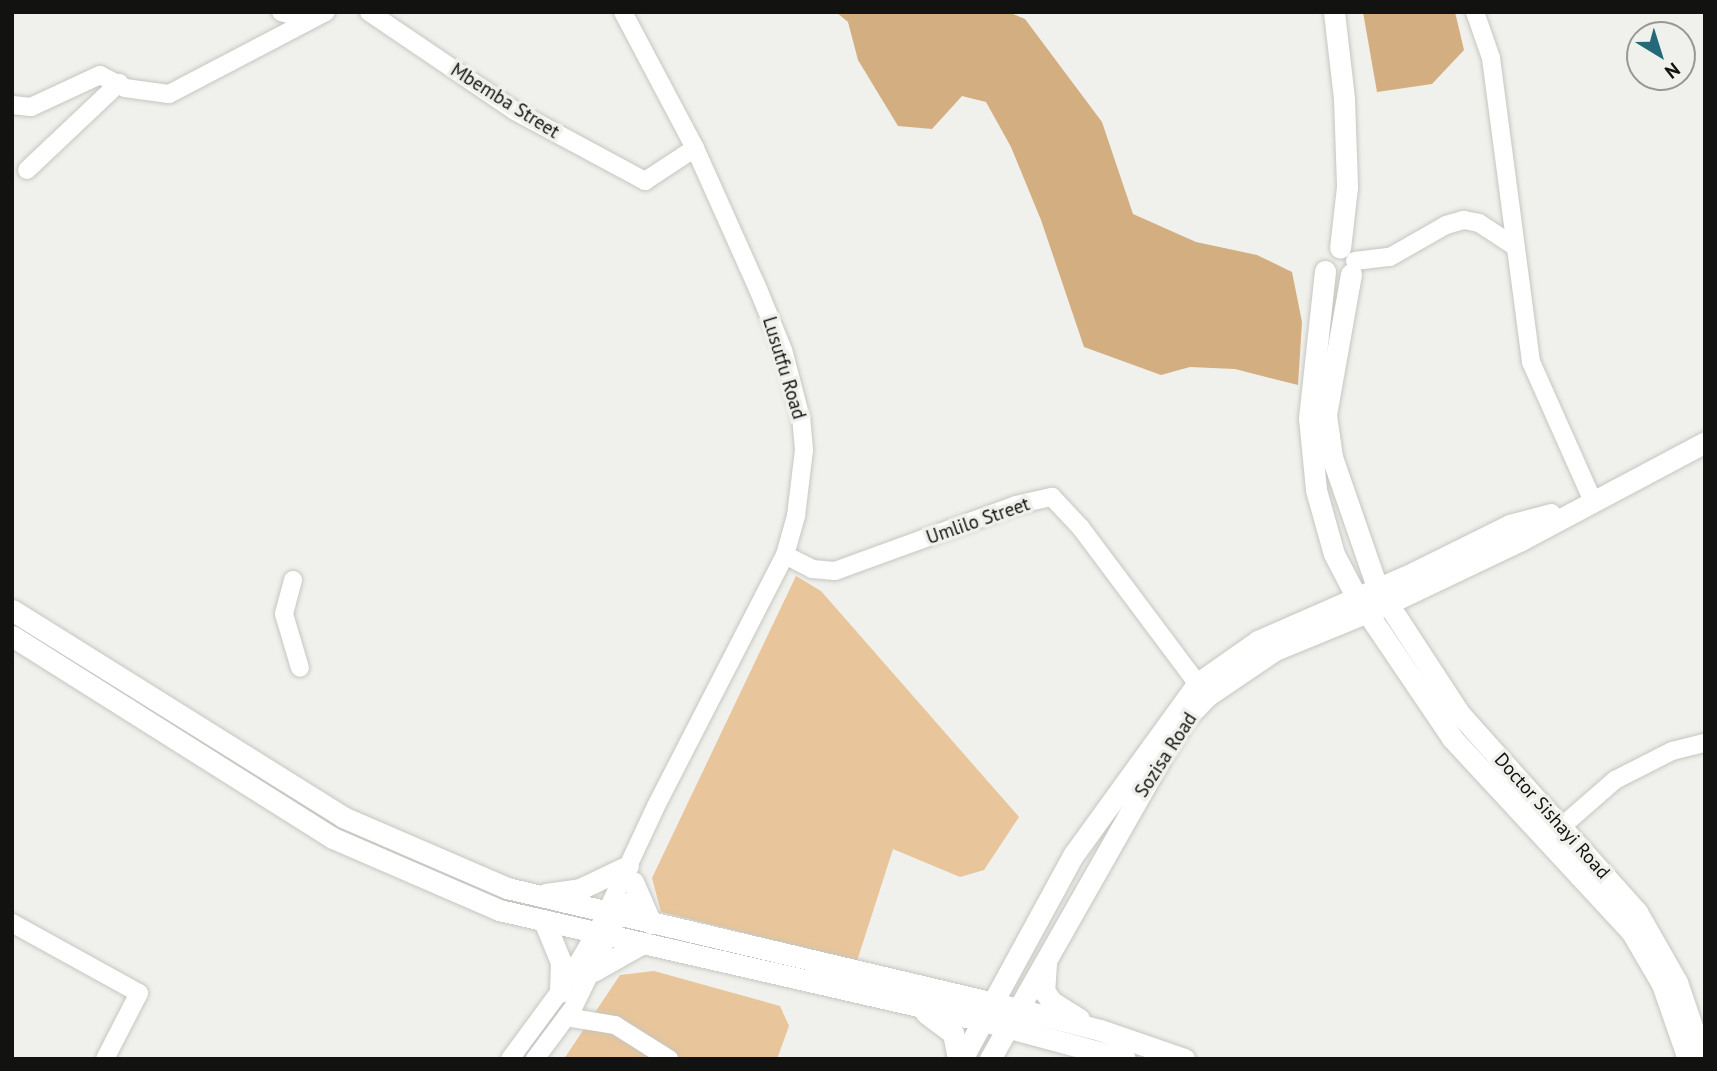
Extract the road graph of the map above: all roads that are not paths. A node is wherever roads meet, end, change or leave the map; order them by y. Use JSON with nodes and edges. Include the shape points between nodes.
{"nodes":[{"id":1,"x":281,"y":12,"type":"edge"},
{"id":2,"x":326,"y":12,"type":"edge"},
{"id":3,"x":369,"y":12,"type":"edge"},
{"id":4,"x":623,"y":12,"type":"edge"},
{"id":5,"x":1334,"y":12,"type":"edge"},
{"id":6,"x":1475,"y":12,"type":"edge"},
{"id":7,"x":308,"y":19,"type":"junction"},
{"id":8,"x":119,"y":83,"type":"junction"},
{"id":9,"x":12,"y":105,"type":"edge"},
{"id":10,"x":695,"y":148,"type":"junction"},
{"id":11,"x":27,"y":170,"type":"dead end"},
{"id":12,"x":1514,"y":246,"type":"junction"},
{"id":13,"x":1349,"y":261,"type":"junction"},
{"id":14,"x":1705,"y":442,"type":"edge"},
{"id":15,"x":1592,"y":499,"type":"junction"},
{"id":16,"x":785,"y":555,"type":"junction"},
{"id":17,"x":1339,"y":563,"type":"junction"},
{"id":18,"x":293,"y":580,"type":"dead end"},
{"id":19,"x":1413,"y":582,"type":"junction"},
{"id":20,"x":1378,"y":587,"type":"junction"},
{"id":21,"x":1361,"y":604,"type":"junction"},
{"id":22,"x":12,"y":610,"type":"edge"},
{"id":23,"x":1325,"y":610,"type":"junction"},
{"id":24,"x":1345,"y":620,"type":"junction"},
{"id":25,"x":1381,"y":635,"type":"junction"},
{"id":26,"x":12,"y":636,"type":"edge"},
{"id":27,"x":1407,"y":636,"type":"junction"},
{"id":28,"x":300,"y":668,"type":"dead end"},
{"id":29,"x":1202,"y":690,"type":"junction"},
{"id":30,"x":1458,"y":713,"type":"junction"},
{"id":31,"x":1452,"y":738,"type":"junction"},
{"id":32,"x":1705,"y":743,"type":"edge"},
{"id":33,"x":1555,"y":833,"type":"junction"},
{"id":34,"x":630,"y":874,"type":"junction"},
{"id":35,"x":537,"y":895,"type":"junction"},
{"id":36,"x":544,"y":921,"type":"junction"},
{"id":37,"x":12,"y":923,"type":"edge"},
{"id":38,"x":651,"y":923,"type":"junction"},
{"id":39,"x":609,"y":925,"type":"junction"},
{"id":40,"x":641,"y":944,"type":"junction"},
{"id":41,"x":1048,"y":955,"type":"junction"},
{"id":42,"x":1013,"y":968,"type":"junction"},
{"id":43,"x":593,"y":971,"type":"junction"},
{"id":44,"x":941,"y":991,"type":"junction"},
{"id":45,"x":560,"y":992,"type":"junction"},
{"id":46,"x":919,"y":1008,"type":"junction"},
{"id":47,"x":989,"y":1012,"type":"junction"},
{"id":48,"x":566,"y":1017,"type":"junction"},
{"id":49,"x":1012,"y":1020,"type":"junction"},
{"id":50,"x":1100,"y":1030,"type":"junction"},
{"id":51,"x":105,"y":1059,"type":"edge"},
{"id":52,"x":510,"y":1059,"type":"edge"},
{"id":53,"x":535,"y":1059,"type":"edge"},
{"id":54,"x":669,"y":1059,"type":"edge"},
{"id":55,"x":960,"y":1059,"type":"edge"},
{"id":56,"x":990,"y":1059,"type":"edge"},
{"id":57,"x":1125,"y":1059,"type":"edge"},
{"id":58,"x":1184,"y":1059,"type":"edge"},
{"id":59,"x":1688,"y":1059,"type":"edge"},
{"id":60,"x":1703,"y":1059,"type":"edge"}],
"edges":[{"from":1,"to":7,"type":"street"},
{"from":2,"to":7,"type":"street"},
{"from":3,"to":10,"type":"street","name":"Mbemba Street","via":[[515,111],[645,181]]},
{"from":4,"to":10,"type":"street","name":"Lusutfu Road"},
{"from":5,"to":13,"type":"main road","name":"Doctor Sishayi Road","via":[[1344,99]]},
{"from":6,"to":12,"type":"street","via":[[1491,58]]},
{"from":7,"to":8,"type":"street","via":[[187,88],[151,93]]},
{"from":8,"to":9,"type":"street","via":[[100,75],[31,107]]},
{"from":8,"to":11,"type":"street"},
{"from":10,"to":16,"type":"street","name":"Lusutfu Road","via":[[783,350],[801,418],[804,450],[796,516]]},
{"from":12,"to":13,"type":"street","via":[[1479,223],[1464,220],[1446,225],[1390,257]]},
{"from":12,"to":15,"type":"street","via":[[1531,362]]},
{"from":13,"to":17,"type":"main road","name":"Doctor Sishayi Road","via":[[1337,279],[1325,271],[1309,418],[1317,491]]},
{"from":13,"to":20,"type":"main road","name":"Doctor Sishayi Road","via":[[1326,415],[1332,457]]},
{"from":14,"to":15,"type":"main road","name":"Sozisa Road"},
{"from":15,"to":19,"type":"main road","name":"Sozisa Road","via":[[1510,525]]},
{"from":16,"to":29,"type":"street","name":"Umlilo Street","via":[[812,569],[835,571],[1016,505],[1052,497],[1081,528]]},
{"from":16,"to":34,"type":"street","name":"Lusutfu Road","via":[[656,806]]},
{"from":17,"to":21,"type":"main road","name":"Doctor Sishayi Road"},
{"from":17,"to":23,"type":"main road"},
{"from":18,"to":28,"type":"street","via":[[284,614]]},
{"from":19,"to":20,"type":"main road","name":"Sozisa Road"},
{"from":19,"to":20,"type":"main road"},
{"from":19,"to":27,"type":"main road"},
{"from":20,"to":21,"type":"main road","name":"Sozisa Road"},
{"from":20,"to":27,"type":"main road","name":"Doctor Sishayi Road"},
{"from":21,"to":23,"type":"main road","name":"Sozisa Road"},
{"from":21,"to":24,"type":"main road","name":"Sozisa Road"},
{"from":21,"to":25,"type":"main road","name":"Doctor Sishayi Road"},
{"from":22,"to":35,"type":"main road","via":[[343,817],[508,888]]},
{"from":23,"to":29,"type":"main road","name":"Sozisa Road","via":[[1226,659]]},
{"from":24,"to":25,"type":"main road"},
{"from":24,"to":29,"type":"main road","name":"Sozisa Road","via":[[1275,650]]},
{"from":25,"to":31,"type":"main road","name":"Doctor Sishayi Road"},
{"from":26,"to":36,"type":"main road","via":[[333,838],[499,910]]},
{"from":27,"to":30,"type":"main road","name":"Doctor Sishayi Road"},
{"from":29,"to":41,"type":"main road","name":"Sozisa Road"},
{"from":29,"to":42,"type":"main road","name":"Sozisa Road","via":[[1074,854]]},
{"from":30,"to":31,"type":"main road","via":[[1461,726]]},
{"from":30,"to":33,"type":"main road","name":"Doctor Sishayi Road"},
{"from":31,"to":33,"type":"main road","name":"Doctor Sishayi Road"},
{"from":32,"to":33,"type":"street","via":[[1672,751],[1615,780]]},
{"from":33,"to":59,"type":"main road","name":"Doctor Sishayi Road","via":[[1647,955]]},
{"from":33,"to":60,"type":"main road","name":"Doctor Sishayi Road","via":[[1645,924],[1677,982]]},
{"from":34,"to":35,"type":"main road"},
{"from":34,"to":38,"type":"main road"},
{"from":34,"to":39,"type":"street","name":"Lusutfu Road"},
{"from":35,"to":39,"type":"main road"},
{"from":36,"to":39,"type":"main road"},
{"from":36,"to":45,"type":"main road","via":[[561,962]]},
{"from":37,"to":51,"type":"street","via":[[139,993]]},
{"from":38,"to":39,"type":"main road"},
{"from":38,"to":44,"type":"main road"},
{"from":39,"to":40,"type":"main road"},
{"from":39,"to":43,"type":"street"},
{"from":39,"to":45,"type":"street"},
{"from":40,"to":43,"type":"main road"},
{"from":40,"to":46,"type":"main road"},
{"from":41,"to":49,"type":"main road","name":"Sozisa Road"},
{"from":41,"to":50,"type":"main road","via":[[1044,991],[1064,1011]]},
{"from":42,"to":44,"type":"main road","via":[[988,985]]},
{"from":42,"to":47,"type":"main road","name":"Sozisa Road"},
{"from":43,"to":48,"type":"street"},
{"from":44,"to":47,"type":"main road"},
{"from":45,"to":52,"type":"street"},
{"from":46,"to":47,"type":"main road"},
{"from":46,"to":55,"type":"main road","via":[[953,1033]]},
{"from":47,"to":49,"type":"main road"},
{"from":47,"to":55,"type":"main road","name":"Sozisa Road"},
{"from":48,"to":53,"type":"street"},
{"from":48,"to":54,"type":"street","via":[[615,1025]]},
{"from":49,"to":50,"type":"main road"},
{"from":49,"to":56,"type":"main road","name":"Sozisa Road"},
{"from":49,"to":57,"type":"main road"},
{"from":50,"to":58,"type":"main road"}]}
